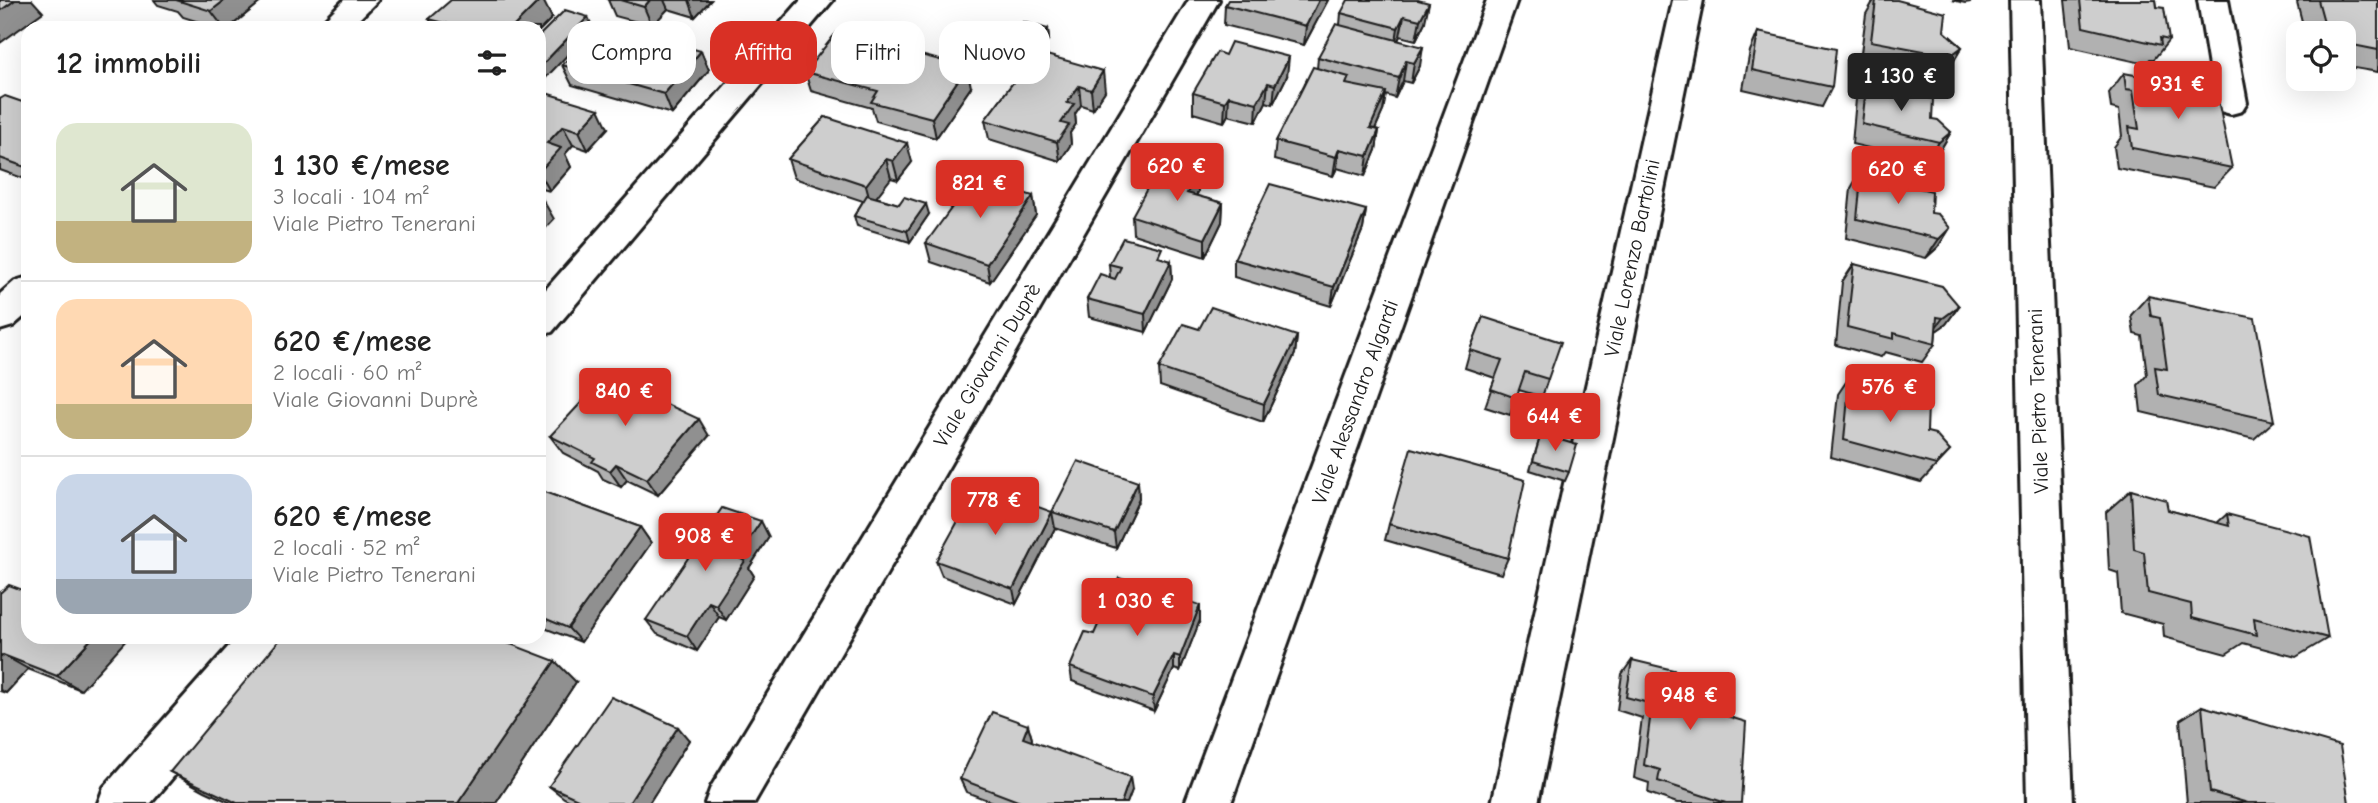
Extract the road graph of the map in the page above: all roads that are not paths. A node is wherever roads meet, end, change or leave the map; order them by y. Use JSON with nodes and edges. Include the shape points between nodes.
{"nodes":[{"id":1,"x":363,"y":0,"type":"edge"},
{"id":2,"x":818,"y":0,"type":"edge"},
{"id":3,"x":1204,"y":0,"type":"edge"},
{"id":4,"x":1502,"y":0,"type":"edge"},
{"id":5,"x":1688,"y":0,"type":"edge"},
{"id":6,"x":2025,"y":0,"type":"edge"},
{"id":7,"x":2213,"y":0,"type":"edge"},
{"id":8,"x":339,"y":21,"type":"edge"},
{"id":9,"x":2231,"y":103,"type":"dead end"},
{"id":10,"x":21,"y":297,"type":"edge"},
{"id":11,"x":546,"y":314,"type":"edge"},
{"id":12,"x":0,"y":316,"type":"edge"},
{"id":13,"x":259,"y":644,"type":"edge"},
{"id":14,"x":121,"y":803,"type":"edge"},
{"id":15,"x":728,"y":803,"type":"edge"},
{"id":16,"x":1208,"y":803,"type":"edge"},
{"id":17,"x":1515,"y":803,"type":"edge"},
{"id":18,"x":2050,"y":803,"type":"edge"}],
"edges":[{"from":1,"to":8,"type":"street"},
{"from":2,"to":11,"type":"street"},
{"from":3,"to":15,"type":"street","name":"Viale Giovanni Duprè"},
{"from":4,"to":16,"type":"street","name":"Viale Alessandro Algardi"},
{"from":5,"to":17,"type":"street","name":"Viale Lorenzo Bartolini"},
{"from":6,"to":18,"type":"street","name":"Viale Pietro Tenerani"},
{"from":7,"to":9,"type":"street"},
{"from":10,"to":12,"type":"street"},
{"from":13,"to":14,"type":"street"}]}
